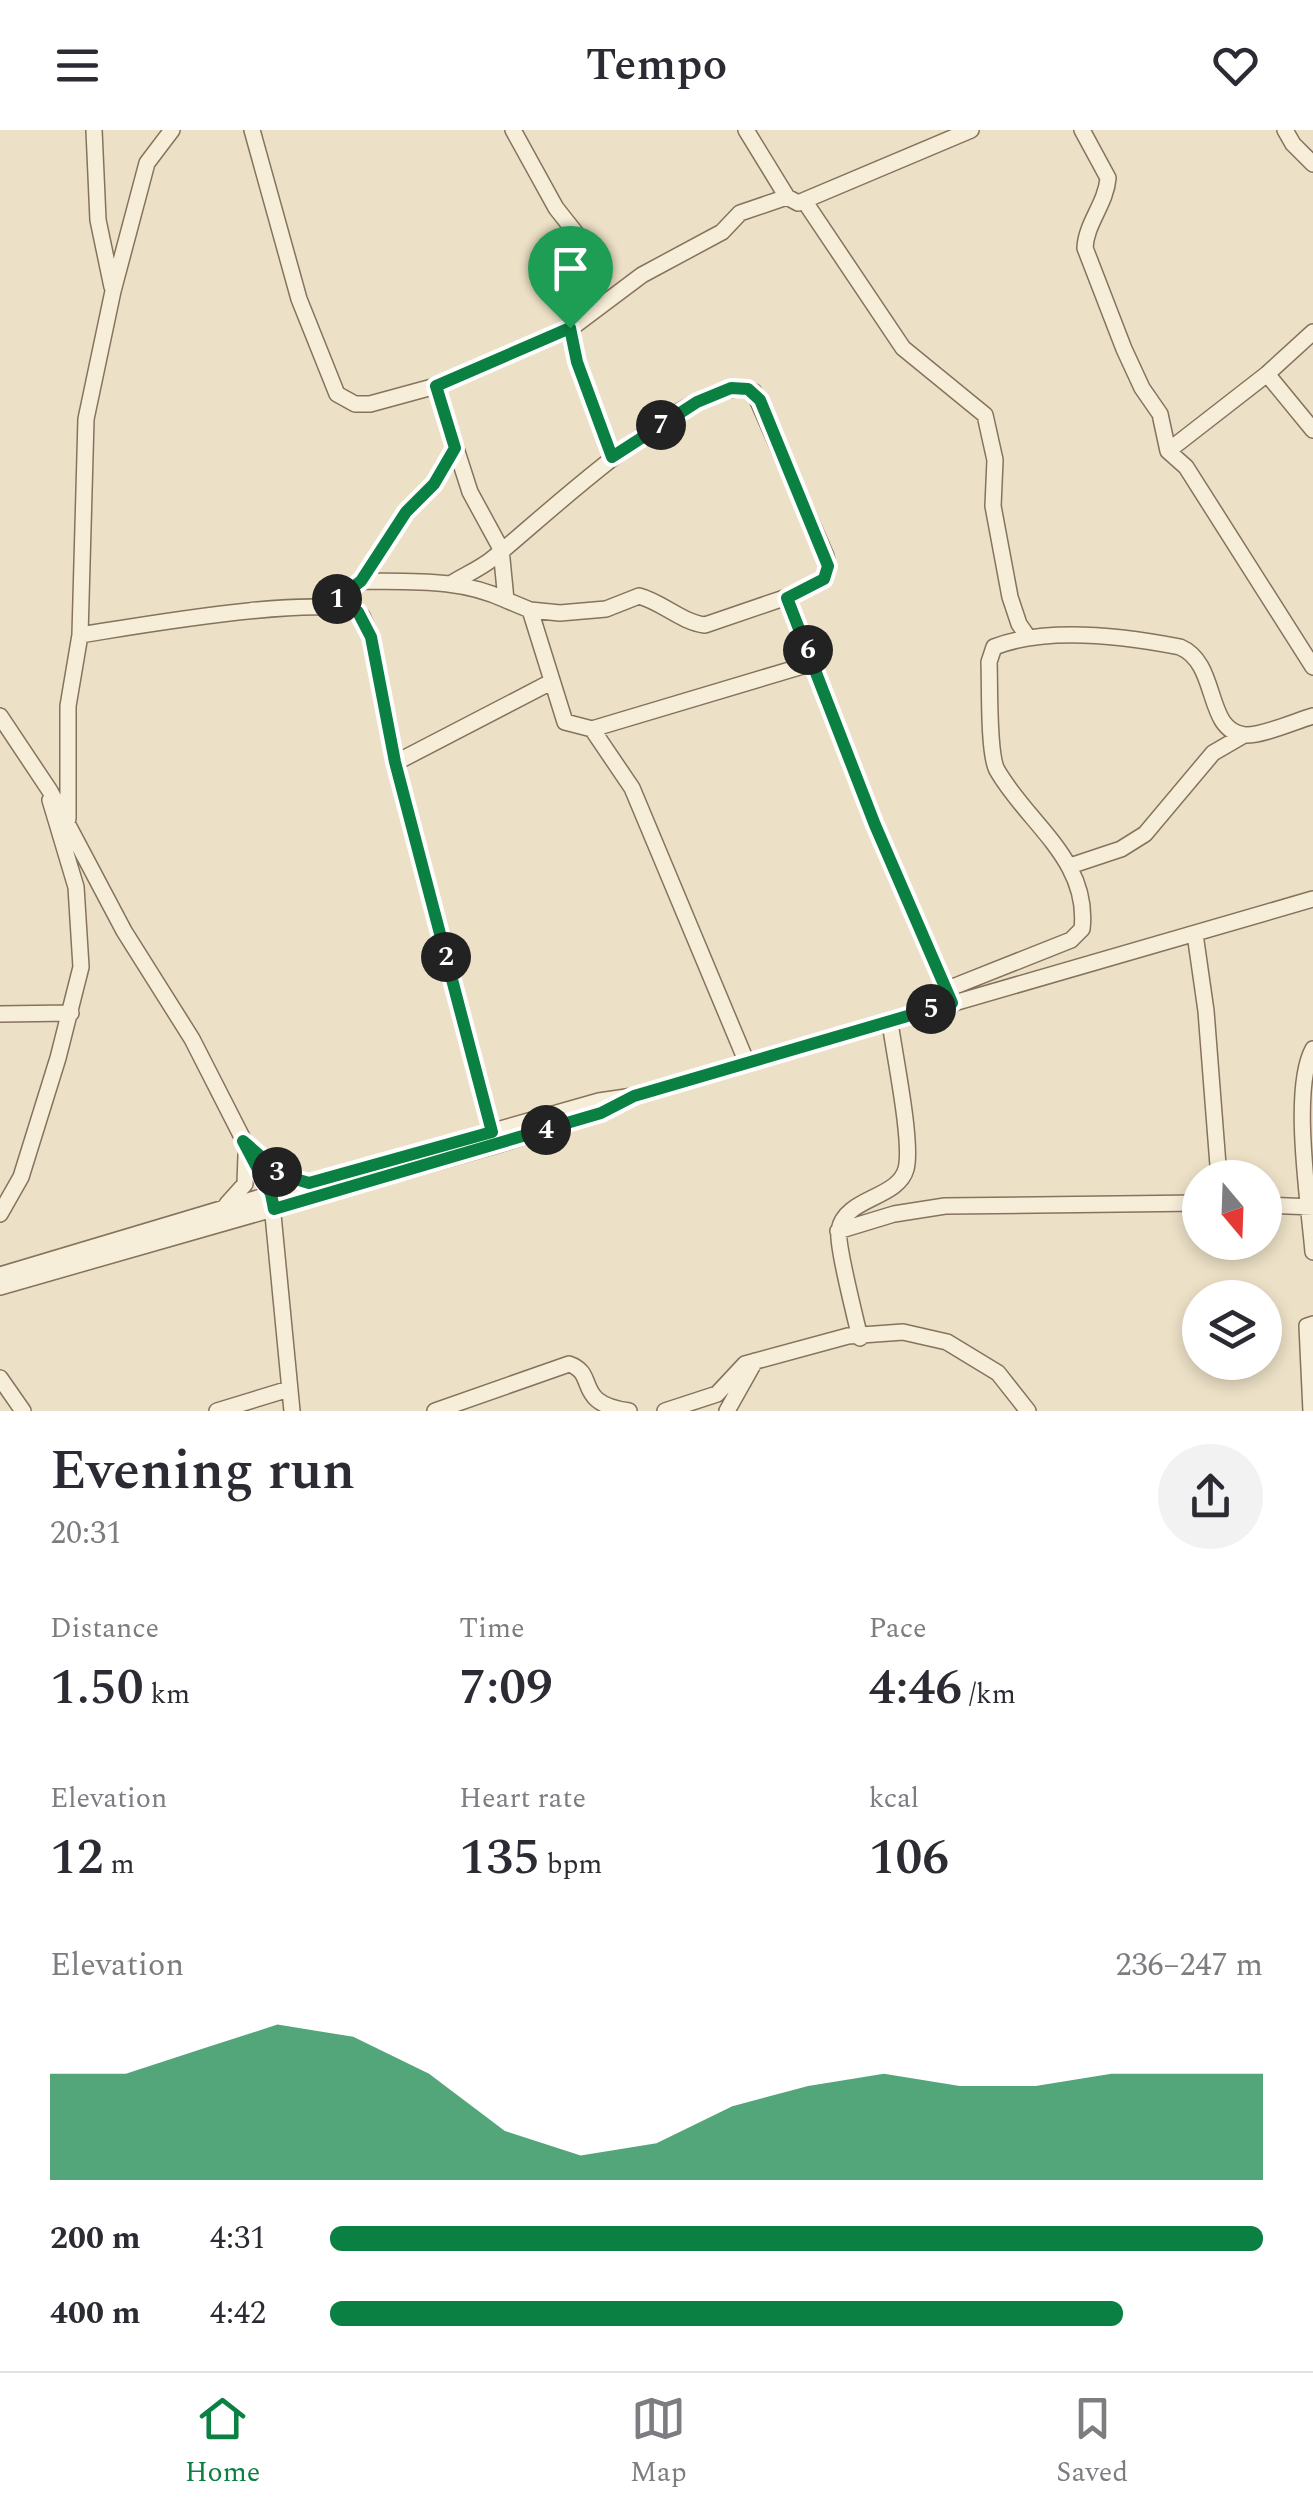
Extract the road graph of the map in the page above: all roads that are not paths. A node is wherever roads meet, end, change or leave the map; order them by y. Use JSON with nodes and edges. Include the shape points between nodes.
{"nodes":[{"id":1,"x":94,"y":130,"type":"edge"},
{"id":2,"x":172,"y":130,"type":"edge"},
{"id":3,"x":252,"y":130,"type":"edge"},
{"id":4,"x":513,"y":130,"type":"edge"},
{"id":5,"x":746,"y":130,"type":"edge"},
{"id":6,"x":971,"y":130,"type":"edge"},
{"id":7,"x":1082,"y":130,"type":"edge"},
{"id":8,"x":1285,"y":130,"type":"edge"},
{"id":9,"x":1313,"y":164,"type":"edge"},
{"id":10,"x":788,"y":197,"type":"junction"},
{"id":11,"x":805,"y":202,"type":"junction"},
{"id":12,"x":590,"y":251,"type":"dead end"},
{"id":13,"x":113,"y":291,"type":"junction"},
{"id":14,"x":570,"y":328,"type":"junction"},
{"id":15,"x":1313,"y":332,"type":"edge"},
{"id":16,"x":1267,"y":374,"type":"junction"},
{"id":17,"x":436,"y":386,"type":"junction"},
{"id":18,"x":1313,"y":430,"type":"edge"},
{"id":19,"x":455,"y":448,"type":"junction"},
{"id":20,"x":1168,"y":451,"type":"junction"},
{"id":21,"x":612,"y":457,"type":"junction"},
{"id":22,"x":502,"y":549,"type":"junction"},
{"id":23,"x":361,"y":581,"type":"junction"},
{"id":24,"x":452,"y":583,"type":"junction"},
{"id":25,"x":787,"y":598,"type":"junction"},
{"id":26,"x":506,"y":600,"type":"junction"},
{"id":27,"x":326,"y":608,"type":"junction"},
{"id":28,"x":530,"y":610,"type":"junction"},
{"id":29,"x":80,"y":635,"type":"junction"},
{"id":30,"x":1028,"y":637,"type":"junction"},
{"id":31,"x":813,"y":663,"type":"junction"},
{"id":32,"x":1313,"y":667,"type":"edge"},
{"id":33,"x":552,"y":682,"type":"junction"},
{"id":34,"x":1313,"y":716,"type":"edge"},
{"id":35,"x":0,"y":718,"type":"edge"},
{"id":36,"x":592,"y":729,"type":"junction"},
{"id":37,"x":1244,"y":735,"type":"junction"},
{"id":38,"x":395,"y":762,"type":"junction"},
{"id":39,"x":50,"y":791,"type":"junction"},
{"id":40,"x":68,"y":823,"type":"junction"},
{"id":41,"x":1070,"y":866,"type":"junction"},
{"id":42,"x":1313,"y":900,"type":"edge"},
{"id":43,"x":1195,"y":934,"type":"junction"},
{"id":44,"x":949,"y":996,"type":"junction"},
{"id":45,"x":71,"y":1013,"type":"junction"},
{"id":46,"x":0,"y":1014,"type":"edge"},
{"id":47,"x":890,"y":1022,"type":"junction"},
{"id":48,"x":1313,"y":1048,"type":"edge"},
{"id":49,"x":748,"y":1063,"type":"junction"},
{"id":50,"x":496,"y":1138,"type":"junction"},
{"id":51,"x":243,"y":1141,"type":"junction"},
{"id":52,"x":1217,"y":1160,"type":"edge"},
{"id":53,"x":309,"y":1183,"type":"junction"},
{"id":54,"x":273,"y":1201,"type":"junction"},
{"id":55,"x":1182,"y":1203,"type":"edge"},
{"id":56,"x":1282,"y":1206,"type":"edge"},
{"id":57,"x":1311,"y":1207,"type":"edge"},
{"id":58,"x":221,"y":1208,"type":"junction"},
{"id":59,"x":0,"y":1214,"type":"edge"},
{"id":60,"x":838,"y":1232,"type":"junction"},
{"id":61,"x":1313,"y":1252,"type":"edge"},
{"id":62,"x":0,"y":1276,"type":"edge"},
{"id":63,"x":0,"y":1287,"type":"edge"},
{"id":64,"x":1313,"y":1324,"type":"edge"},
{"id":65,"x":860,"y":1338,"type":"junction"},
{"id":66,"x":755,"y":1361,"type":"junction"},
{"id":67,"x":0,"y":1378,"type":"edge"},
{"id":68,"x":290,"y":1389,"type":"junction"},
{"id":69,"x":23,"y":1411,"type":"edge"},
{"id":70,"x":217,"y":1411,"type":"edge"},
{"id":71,"x":292,"y":1411,"type":"edge"},
{"id":72,"x":435,"y":1411,"type":"edge"},
{"id":73,"x":629,"y":1411,"type":"edge"},
{"id":74,"x":665,"y":1411,"type":"edge"},
{"id":75,"x":727,"y":1411,"type":"edge"},
{"id":76,"x":1028,"y":1411,"type":"edge"},
{"id":77,"x":1311,"y":1411,"type":"edge"}],
"edges":[{"from":1,"to":13,"type":"street","via":[[98,220]]},
{"from":2,"to":13,"type":"street","via":[[147,163]]},
{"from":3,"to":17,"type":"street","via":[[298,299],[337,394],[370,404]]},
{"from":4,"to":12,"type":"street","via":[[556,208]]},
{"from":5,"to":10,"type":"street"},
{"from":6,"to":11,"type":"street"},
{"from":7,"to":20,"type":"street","via":[[1108,178],[1086,248],[1124,350],[1160,414]]},
{"from":8,"to":9,"type":"street"},
{"from":10,"to":11,"type":"street"},
{"from":10,"to":14,"type":"street","via":[[740,213],[722,232],[642,275]]},
{"from":11,"to":30,"type":"street","via":[[903,348],[986,415],[1010,597]]},
{"from":13,"to":29,"type":"street","via":[[86,419]]},
{"from":14,"to":17,"type":"street"},
{"from":14,"to":21,"type":"street"},
{"from":15,"to":16,"type":"street"},
{"from":16,"to":18,"type":"street"},
{"from":16,"to":20,"type":"street"},
{"from":17,"to":19,"type":"street"},
{"from":19,"to":22,"type":"street"},
{"from":19,"to":23,"type":"street"},
{"from":20,"to":32,"type":"street","via":[[1186,466]]},
{"from":21,"to":22,"type":"street"},
{"from":21,"to":25,"type":"street","via":[[717,392],[754,392],[828,566],[824,579]]},
{"from":22,"to":24,"type":"street"},
{"from":22,"to":26,"type":"street"},
{"from":23,"to":24,"type":"street"},
{"from":23,"to":27,"type":"street"},
{"from":24,"to":26,"type":"street"},
{"from":25,"to":28,"type":"street","via":[[705,625],[639,596],[606,608]]},
{"from":25,"to":31,"type":"street"},
{"from":26,"to":28,"type":"street"},
{"from":27,"to":29,"type":"street","via":[[257,609]]},
{"from":27,"to":38,"type":"street","via":[[351,609],[366,622]]},
{"from":28,"to":33,"type":"street"},
{"from":29,"to":40,"type":"street","via":[[68,706]]},
{"from":30,"to":37,"type":"street","via":[[1104,636],[1191,652],[1224,723]]},
{"from":30,"to":41,"type":"street","via":[[991,651],[994,758]]},
{"from":31,"to":36,"type":"street"},
{"from":31,"to":44,"type":"street"},
{"from":33,"to":36,"type":"street","via":[[565,722]]},
{"from":33,"to":38,"type":"street"},
{"from":34,"to":37,"type":"street"},
{"from":35,"to":39,"type":"street"},
{"from":36,"to":49,"type":"street","via":[[638,803]]},
{"from":37,"to":41,"type":"street","via":[[1212,752],[1145,834]]},
{"from":38,"to":50,"type":"street"},
{"from":39,"to":40,"type":"street"},
{"from":39,"to":45,"type":"street","via":[[76,887],[81,967]]},
{"from":40,"to":51,"type":"street"},
{"from":41,"to":44,"type":"street","via":[[1084,914],[1078,936]]},
{"from":42,"to":43,"type":"street"},
{"from":43,"to":44,"type":"street"},
{"from":43,"to":52,"type":"street"},
{"from":44,"to":47,"type":"street"},
{"from":45,"to":46,"type":"street"},
{"from":45,"to":59,"type":"street","via":[[21,1178]]},
{"from":47,"to":49,"type":"street"},
{"from":47,"to":60,"type":"street","via":[[906,1170],[896,1184],[847,1214]]},
{"from":48,"to":57,"type":"street","via":[[1302,1092]]},
{"from":49,"to":50,"type":"street","via":[[599,1102]]},
{"from":50,"to":53,"type":"street"},
{"from":50,"to":54,"type":"street"},
{"from":51,"to":53,"type":"street","via":[[282,1175]]},
{"from":51,"to":54,"type":"street"},
{"from":51,"to":58,"type":"street","via":[[245,1184]]},
{"from":53,"to":54,"type":"street"},
{"from":54,"to":58,"type":"street"},
{"from":54,"to":63,"type":"street"},
{"from":54,"to":68,"type":"street"},
{"from":55,"to":60,"type":"street","via":[[946,1206]]},
{"from":56,"to":57,"type":"street"},
{"from":57,"to":61,"type":"street"},
{"from":58,"to":62,"type":"street"},
{"from":60,"to":65,"type":"street"},
{"from":64,"to":77,"type":"street","via":[[1307,1326]]},
{"from":65,"to":66,"type":"street"},
{"from":65,"to":76,"type":"street","via":[[903,1332],[947,1342],[998,1373]]},
{"from":66,"to":74,"type":"street","via":[[736,1370],[717,1394]]},
{"from":66,"to":75,"type":"street"},
{"from":67,"to":69,"type":"street"},
{"from":68,"to":70,"type":"street"},
{"from":68,"to":71,"type":"street"},
{"from":72,"to":73,"type":"street","via":[[569,1364],[581,1371],[602,1406]]}]}
